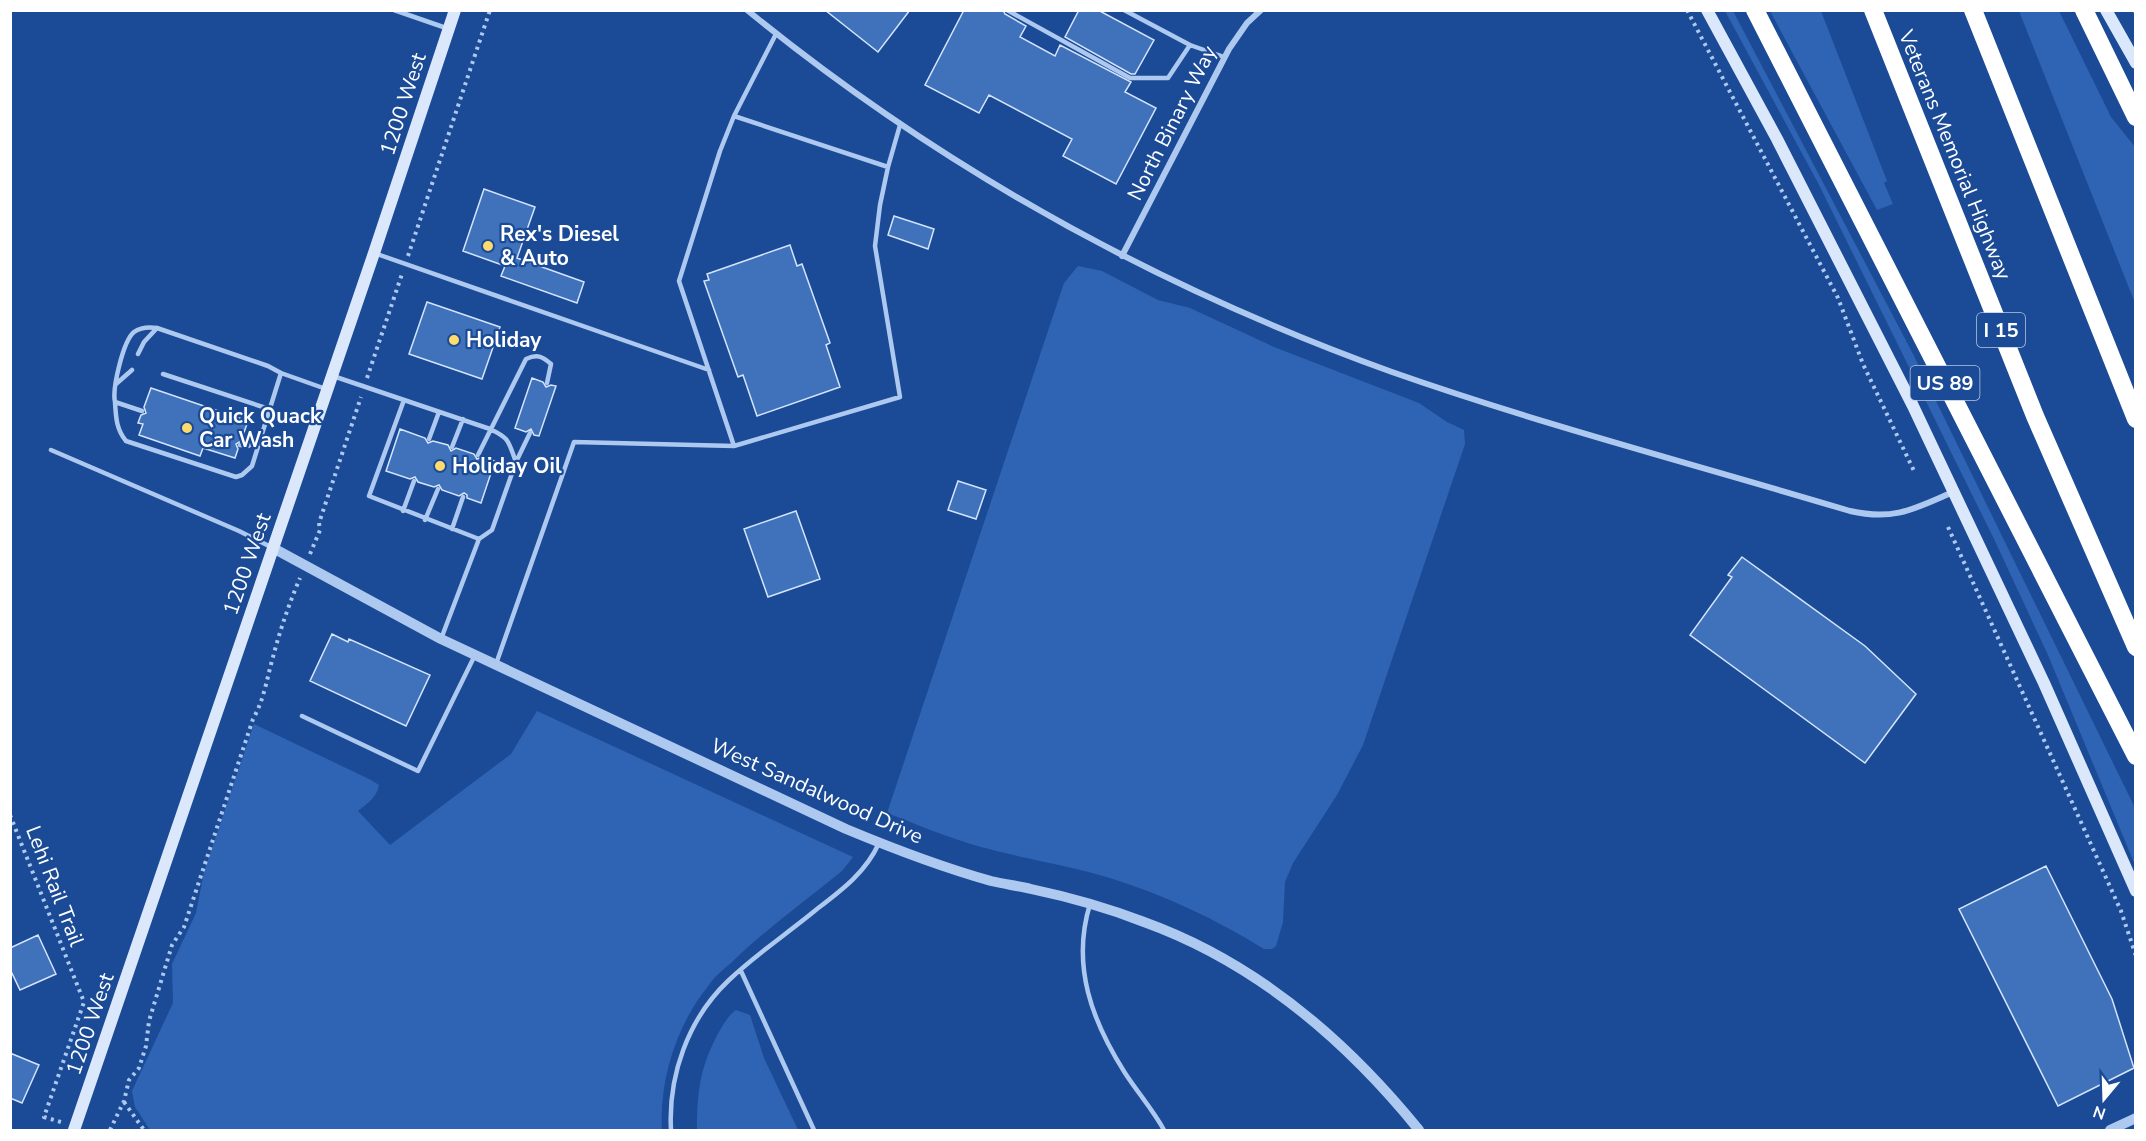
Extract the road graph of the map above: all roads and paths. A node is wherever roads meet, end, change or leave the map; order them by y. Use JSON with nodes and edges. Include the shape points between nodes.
{"nodes":[{"id":1,"x":394,"y":10,"type":"edge"},
{"id":2,"x":455,"y":10,"type":"edge"},
{"id":3,"x":747,"y":10,"type":"edge"},
{"id":4,"x":1007,"y":10,"type":"edge"},
{"id":5,"x":1124,"y":10,"type":"edge"},
{"id":6,"x":1261,"y":10,"type":"edge"},
{"id":7,"x":1687,"y":10,"type":"edge"},
{"id":8,"x":1707,"y":10,"type":"edge"},
{"id":9,"x":1755,"y":10,"type":"edge"},
{"id":10,"x":1873,"y":10,"type":"edge"},
{"id":11,"x":1973,"y":10,"type":"edge"},
{"id":12,"x":2084,"y":10,"type":"edge"},
{"id":13,"x":2106,"y":10,"type":"edge"},
{"id":14,"x":448,"y":29,"type":"junction"},
{"id":15,"x":776,"y":34,"type":"junction"},
{"id":16,"x":1190,"y":45,"type":"junction"},
{"id":17,"x":1224,"y":57,"type":"junction"},
{"id":18,"x":2136,"y":63,"type":"edge"},
{"id":19,"x":734,"y":116,"type":"junction"},
{"id":20,"x":2136,"y":117,"type":"edge"},
{"id":21,"x":900,"y":125,"type":"junction"},
{"id":22,"x":888,"y":167,"type":"junction"},
{"id":23,"x":374,"y":253,"type":"junction"},
{"id":24,"x":1122,"y":256,"type":"junction"},
{"id":25,"x":158,"y":328,"type":"junction"},
{"id":26,"x":138,"y":354,"type":"dead end"},
{"id":27,"x":132,"y":370,"type":"dead end"},
{"id":28,"x":709,"y":370,"type":"junction"},
{"id":29,"x":281,"y":373,"type":"junction"},
{"id":30,"x":163,"y":374,"type":"dead end"},
{"id":31,"x":332,"y":376,"type":"junction"},
{"id":32,"x":116,"y":384,"type":"junction"},
{"id":33,"x":547,"y":384,"type":"dead end"},
{"id":34,"x":2121,"y":386,"type":"junction"},
{"id":35,"x":328,"y":390,"type":"junction"},
{"id":36,"x":404,"y":400,"type":"junction"},
{"id":37,"x":115,"y":402,"type":"junction"},
{"id":38,"x":2136,"y":407,"type":"edge"},
{"id":39,"x":269,"y":409,"type":"junction"},
{"id":40,"x":142,"y":411,"type":"dead end"},
{"id":41,"x":439,"y":412,"type":"junction"},
{"id":42,"x":463,"y":419,"type":"junction"},
{"id":43,"x":2136,"y":419,"type":"edge"},
{"id":44,"x":490,"y":429,"type":"junction"},
{"id":45,"x":530,"y":433,"type":"dead end"},
{"id":46,"x":429,"y":439,"type":"dead end"},
{"id":47,"x":260,"y":441,"type":"junction"},
{"id":48,"x":240,"y":445,"type":"dead end"},
{"id":49,"x":734,"y":446,"type":"junction"},
{"id":50,"x":452,"y":447,"type":"dead end"},
{"id":51,"x":51,"y":450,"type":"dead end"},
{"id":52,"x":478,"y":456,"type":"dead end"},
{"id":53,"x":516,"y":462,"type":"junction"},
{"id":54,"x":1915,"y":473,"type":"dead end"},
{"id":55,"x":414,"y":481,"type":"dead end"},
{"id":56,"x":438,"y":489,"type":"dead end"},
{"id":57,"x":1954,"y":491,"type":"junction"},
{"id":58,"x":463,"y":497,"type":"dead end"},
{"id":59,"x":403,"y":511,"type":"junction"},
{"id":60,"x":425,"y":520,"type":"junction"},
{"id":61,"x":1948,"y":527,"type":"dead end"},
{"id":62,"x":452,"y":529,"type":"junction"},
{"id":63,"x":478,"y":539,"type":"junction"},
{"id":64,"x":273,"y":549,"type":"junction"},
{"id":65,"x":286,"y":610,"type":"dead end"},
{"id":66,"x":441,"y":639,"type":"junction"},
{"id":67,"x":2136,"y":647,"type":"edge"},
{"id":68,"x":475,"y":655,"type":"junction"},
{"id":69,"x":496,"y":664,"type":"junction"},
{"id":70,"x":302,"y":716,"type":"dead end"},
{"id":71,"x":2136,"y":756,"type":"edge"},
{"id":72,"x":10,"y":814,"type":"edge"},
{"id":73,"x":879,"y":843,"type":"junction"},
{"id":74,"x":2136,"y":891,"type":"edge"},
{"id":75,"x":1090,"y":904,"type":"junction"},
{"id":76,"x":2136,"y":956,"type":"edge"},
{"id":77,"x":741,"y":971,"type":"junction"},
{"id":78,"x":124,"y":1101,"type":"junction"},
{"id":79,"x":44,"y":1117,"type":"dead end"},
{"id":80,"x":2136,"y":1118,"type":"edge"},
{"id":81,"x":74,"y":1131,"type":"edge"},
{"id":82,"x":110,"y":1131,"type":"edge"},
{"id":83,"x":144,"y":1131,"type":"edge"},
{"id":84,"x":671,"y":1131,"type":"edge"},
{"id":85,"x":814,"y":1131,"type":"edge"},
{"id":86,"x":1164,"y":1131,"type":"edge"},
{"id":87,"x":1419,"y":1131,"type":"edge"},
{"id":88,"x":2110,"y":1131,"type":"edge"}],
"edges":[{"from":1,"to":14,"type":"lane"},
{"from":2,"to":14,"type":"main road","name":"1200 West"},
{"from":3,"to":15,"type":"street"},
{"from":4,"to":16,"type":"lane","via":[[1130,78],[1168,78]]},
{"from":5,"to":16,"type":"lane"},
{"from":6,"to":17,"type":"street","name":"North Binary Way"},
{"from":7,"to":54,"type":"path","via":[[1838,298],[1863,364]]},
{"from":8,"to":57,"type":"main road","via":[[1857,293]]},
{"from":9,"to":71,"type":"highway","number":"US 89"},
{"from":10,"to":67,"type":"highway","name":"Veterans Memorial Highway","number":"I 15","via":[[2035,416]]},
{"from":11,"to":34,"type":"highway"},
{"from":12,"to":20,"type":"highway"},
{"from":13,"to":18,"type":"main road"},
{"from":14,"to":23,"type":"main road","name":"1200 West"},
{"from":15,"to":19,"type":"lane"},
{"from":15,"to":21,"type":"street"},
{"from":16,"to":17,"type":"lane"},
{"from":17,"to":24,"type":"street","name":"North Binary Way"},
{"from":19,"to":22,"type":"lane"},
{"from":19,"to":28,"type":"lane","via":[[679,281]]},
{"from":21,"to":22,"type":"lane"},
{"from":21,"to":24,"type":"street","via":[[995,186]]},
{"from":22,"to":49,"type":"lane","via":[[875,246],[900,397]]},
{"from":23,"to":28,"type":"lane"},
{"from":23,"to":31,"type":"main road","name":"1200 West"},
{"from":24,"to":57,"type":"street","via":[[1255,318],[1391,371],[1527,417],[1850,511],[1894,515]]},
{"from":25,"to":26,"type":"lane"},
{"from":25,"to":29,"type":"lane"},
{"from":25,"to":32,"type":"lane","via":[[145,327],[133,333]]},
{"from":27,"to":32,"type":"lane"},
{"from":28,"to":49,"type":"lane"},
{"from":29,"to":35,"type":"lane"},
{"from":29,"to":39,"type":"lane"},
{"from":30,"to":39,"type":"lane"},
{"from":31,"to":35,"type":"main road","name":"1200 West"},
{"from":31,"to":36,"type":"lane"},
{"from":32,"to":37,"type":"lane"},
{"from":33,"to":44,"type":"lane","via":[[551,364],[535,355],[526,359]]},
{"from":34,"to":38,"type":"highway"},
{"from":34,"to":43,"type":"highway"},
{"from":35,"to":64,"type":"main road","name":"1200 West"},
{"from":36,"to":41,"type":"lane"},
{"from":36,"to":59,"type":"lane","via":[[369,496]]},
{"from":37,"to":40,"type":"lane"},
{"from":37,"to":47,"type":"lane","via":[[117,424],[126,441],[236,477],[252,466]]},
{"from":39,"to":47,"type":"lane"},
{"from":41,"to":42,"type":"lane"},
{"from":41,"to":46,"type":"lane"},
{"from":42,"to":44,"type":"lane"},
{"from":42,"to":50,"type":"lane"},
{"from":44,"to":52,"type":"lane"},
{"from":44,"to":53,"type":"lane","via":[[505,437]]},
{"from":45,"to":53,"type":"lane"},
{"from":47,"to":48,"type":"lane"},
{"from":49,"to":69,"type":"lane","via":[[574,442]]},
{"from":51,"to":64,"type":"lane"},
{"from":53,"to":63,"type":"lane","via":[[492,530]]},
{"from":55,"to":59,"type":"lane"},
{"from":56,"to":60,"type":"lane"},
{"from":57,"to":74,"type":"main road"},
{"from":58,"to":62,"type":"lane"},
{"from":59,"to":60,"type":"lane"},
{"from":60,"to":62,"type":"lane"},
{"from":61,"to":76,"type":"path","via":[[2121,911]]},
{"from":62,"to":63,"type":"lane"},
{"from":63,"to":66,"type":"lane"},
{"from":64,"to":66,"type":"street","name":"West Sandalwood Drive"},
{"from":64,"to":81,"type":"main road","name":"1200 West"},
{"from":65,"to":78,"type":"path","via":[[262,704],[253,719],[184,927],[172,945],[149,1021],[146,1046],[139,1068],[129,1080]]},
{"from":66,"to":68,"type":"street","name":"West Sandalwood Drive"},
{"from":68,"to":69,"type":"street","name":"West Sandalwood Drive"},
{"from":68,"to":70,"type":"lane","via":[[418,771]]},
{"from":69,"to":73,"type":"street","name":"West Sandalwood Drive"},
{"from":72,"to":79,"type":"path","name":"Lehi Rail Trail","via":[[84,1002]]},
{"from":73,"to":75,"type":"street","name":"West Sandalwood Drive","via":[[982,878]]},
{"from":73,"to":77,"type":"lane","via":[[850,883]]},
{"from":75,"to":86,"type":"lane","via":[[1081,955],[1091,1005],[1125,1072]]},
{"from":75,"to":87,"type":"street","name":"West Sandalwood Drive","via":[[1183,938],[1274,990],[1339,1043]]},
{"from":77,"to":84,"type":"lane","via":[[704,1008],[687,1040],[676,1074]]},
{"from":77,"to":85,"type":"lane"},
{"from":78,"to":82,"type":"path"},
{"from":78,"to":83,"type":"path"},
{"from":80,"to":88,"type":"street"}]}
